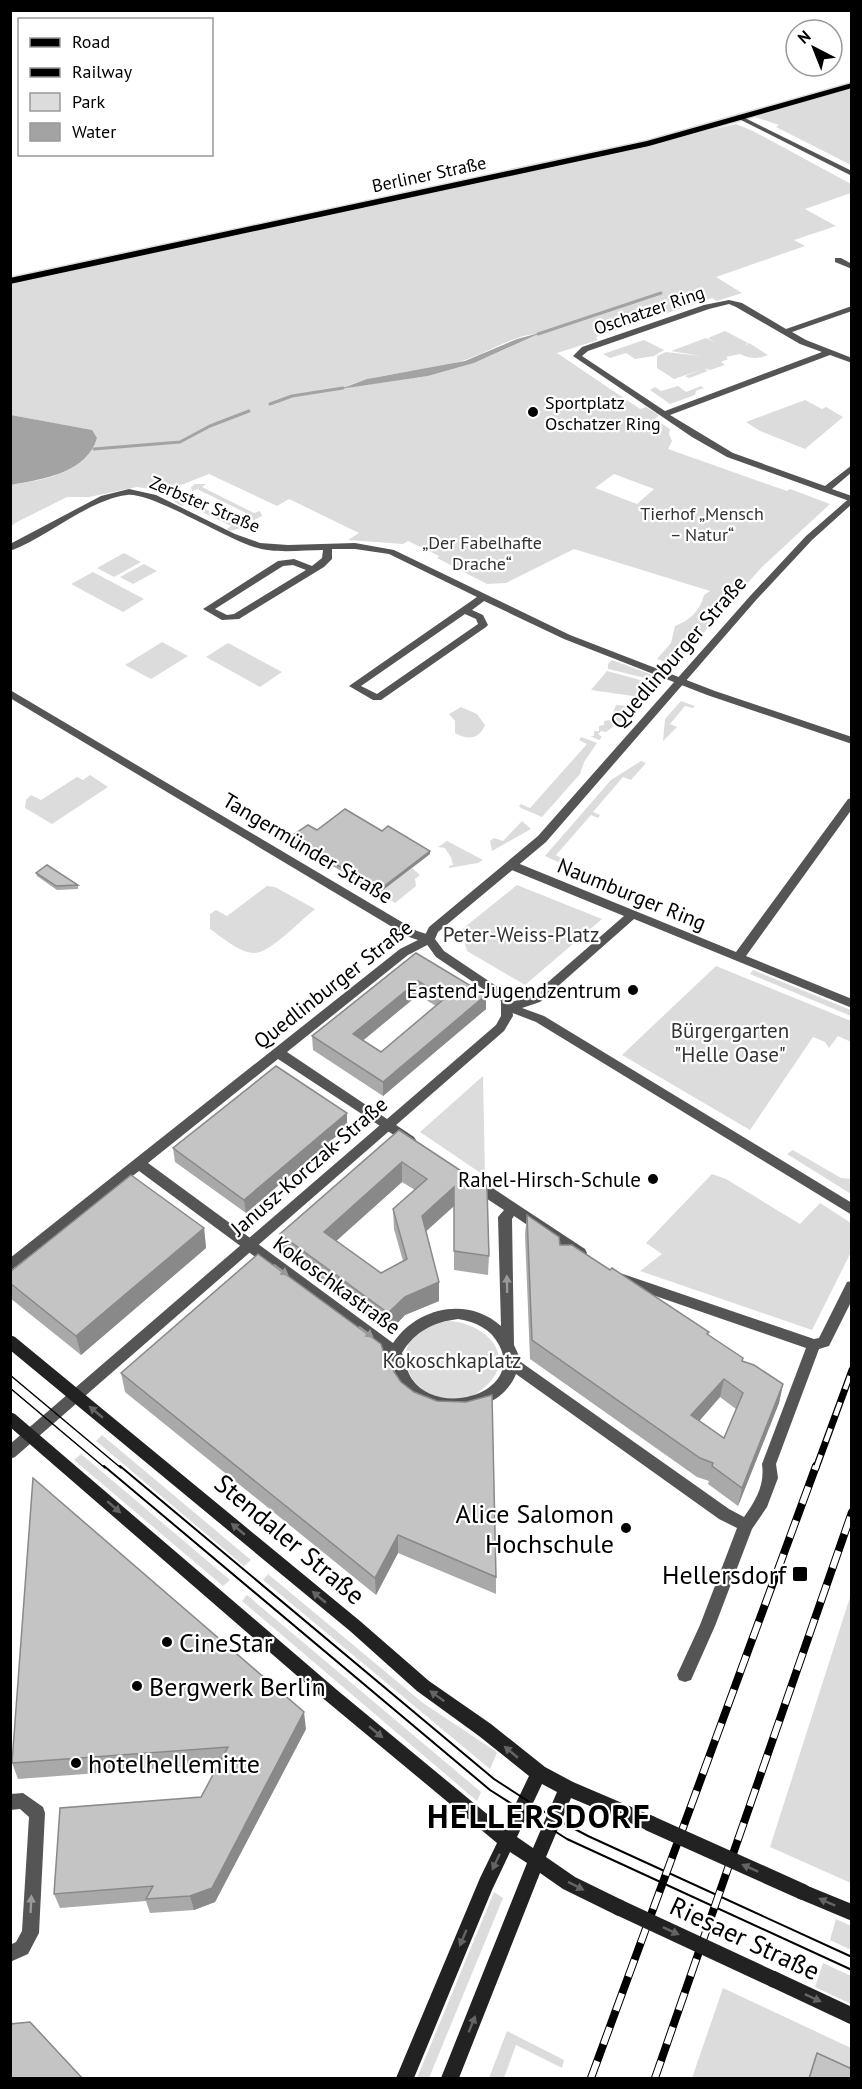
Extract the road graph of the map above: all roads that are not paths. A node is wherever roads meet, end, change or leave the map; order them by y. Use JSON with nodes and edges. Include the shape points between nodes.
{"nodes":[{"id":1,"x":852,"y":85,"type":"edge"},
{"id":2,"x":739,"y":117,"type":"junction"},
{"id":3,"x":852,"y":174,"type":"edge"},
{"id":4,"x":852,"y":255,"type":"edge"},
{"id":5,"x":852,"y":267,"type":"edge"},
{"id":6,"x":10,"y":281,"type":"edge"},
{"id":7,"x":852,"y":308,"type":"edge"},
{"id":8,"x":786,"y":332,"type":"junction"},
{"id":9,"x":828,"y":353,"type":"junction"},
{"id":10,"x":852,"y":361,"type":"edge"},
{"id":11,"x":665,"y":414,"type":"junction"},
{"id":12,"x":852,"y":467,"type":"edge"},
{"id":13,"x":826,"y":490,"type":"junction"},
{"id":14,"x":851,"y":499,"type":"edge"},
{"id":15,"x":328,"y":547,"type":"junction"},
{"id":16,"x":10,"y":548,"type":"edge"},
{"id":17,"x":312,"y":570,"type":"junction"},
{"id":18,"x":485,"y":596,"type":"junction"},
{"id":19,"x":465,"y":610,"type":"junction"},
{"id":20,"x":680,"y":681,"type":"junction"},
{"id":21,"x":10,"y":693,"type":"edge"},
{"id":22,"x":852,"y":741,"type":"edge"},
{"id":23,"x":852,"y":801,"type":"edge"},
{"id":24,"x":511,"y":865,"type":"junction"},
{"id":25,"x":632,"y":915,"type":"junction"},
{"id":26,"x":429,"y":939,"type":"junction"},
{"id":27,"x":738,"y":958,"type":"junction"},
{"id":28,"x":852,"y":1004,"type":"edge"},
{"id":29,"x":509,"y":1007,"type":"junction"},
{"id":30,"x":279,"y":1053,"type":"junction"},
{"id":31,"x":388,"y":1125,"type":"junction"},
{"id":32,"x":419,"y":1146,"type":"edge"},
{"id":33,"x":139,"y":1164,"type":"junction"},
{"id":34,"x":459,"y":1172,"type":"edge"},
{"id":35,"x":513,"y":1209,"type":"junction"},
{"id":36,"x":852,"y":1210,"type":"edge"},
{"id":37,"x":248,"y":1246,"type":"junction"},
{"id":38,"x":10,"y":1266,"type":"edge"},
{"id":39,"x":852,"y":1286,"type":"edge"},
{"id":40,"x":10,"y":1341,"type":"edge"},
{"id":41,"x":508,"y":1343,"type":"junction"},
{"id":42,"x":814,"y":1345,"type":"junction"},
{"id":43,"x":395,"y":1352,"type":"junction"},
{"id":44,"x":513,"y":1364,"type":"junction"},
{"id":45,"x":76,"y":1396,"type":"junction"},
{"id":46,"x":10,"y":1418,"type":"edge"},
{"id":47,"x":30,"y":1435,"type":"junction"},
{"id":48,"x":10,"y":1453,"type":"edge"},
{"id":49,"x":746,"y":1525,"type":"junction"},
{"id":50,"x":685,"y":1675,"type":"dead end"},
{"id":51,"x":539,"y":1773,"type":"junction"},
{"id":52,"x":567,"y":1788,"type":"junction"},
{"id":53,"x":10,"y":1802,"type":"edge"},
{"id":54,"x":507,"y":1840,"type":"junction"},
{"id":55,"x":536,"y":1860,"type":"junction"},
{"id":56,"x":852,"y":1913,"type":"edge"},
{"id":57,"x":10,"y":1954,"type":"edge"},
{"id":58,"x":852,"y":2016,"type":"edge"},
{"id":59,"x":405,"y":2079,"type":"edge"},
{"id":60,"x":450,"y":2079,"type":"edge"}],
"edges":[{"from":1,"to":2,"type":"main road","name":"Berliner Straße"},
{"from":2,"to":3,"type":"street"},
{"from":2,"to":6,"type":"main road","name":"Berliner Straße","via":[[649,143]]},
{"from":4,"to":5,"type":"street","via":[[838,260]]},
{"from":7,"to":8,"type":"street"},
{"from":8,"to":9,"type":"street","name":"Oschatzer Ring"},
{"from":8,"to":11,"type":"street","name":"Oschatzer Ring","via":[[739,305],[723,303],[579,352],[580,359]]},
{"from":9,"to":10,"type":"street","name":"Oschatzer Ring"},
{"from":9,"to":11,"type":"street"},
{"from":11,"to":13,"type":"street","name":"Oschatzer Ring","via":[[730,455]]},
{"from":12,"to":13,"type":"street"},
{"from":13,"to":14,"type":"street","name":"Oschatzer Ring"},
{"from":14,"to":20,"type":"street","name":"Quedlinburger Straße","via":[[809,538]]},
{"from":15,"to":16,"type":"street","name":"Zerbster Straße","via":[[288,548],[250,543],[153,496],[129,492],[104,498]]},
{"from":15,"to":17,"type":"street","via":[[327,559]]},
{"from":15,"to":18,"type":"street","name":"Zerbster Straße","via":[[368,547],[391,552]]},
{"from":17,"to":17,"type":"street","via":[[236,617],[225,618],[208,609],[281,563],[294,562]]},
{"from":18,"to":19,"type":"street"},
{"from":18,"to":20,"type":"street","name":"Zerbster Straße","via":[[567,637]]},
{"from":19,"to":19,"type":"street","via":[[455,616],[354,686],[377,698],[483,625],[480,617]]},
{"from":20,"to":22,"type":"street"},
{"from":20,"to":24,"type":"street","name":"Quedlinburger Straße","via":[[542,839]]},
{"from":21,"to":26,"type":"street","name":"Tangermünder Straße","via":[[413,934]]},
{"from":23,"to":27,"type":"street"},
{"from":24,"to":25,"type":"street","name":"Naumburger Ring"},
{"from":24,"to":26,"type":"street","name":"Quedlinburger Straße","via":[[441,922]]},
{"from":25,"to":27,"type":"street","name":"Naumburger Ring"},
{"from":25,"to":29,"type":"street","via":[[536,999]]},
{"from":26,"to":29,"type":"street","name":"Tangermünder Straße","via":[[440,954],[505,996]]},
{"from":26,"to":30,"type":"street","name":"Quedlinburger Straße","via":[[409,948]]},
{"from":27,"to":28,"type":"street","name":"Naumburger Ring"},
{"from":29,"to":31,"type":"street","name":"Janusz-Korczak-Straße","via":[[500,1028]]},
{"from":29,"to":36,"type":"street","name":"Tangermünder Straße","via":[[542,1020]]},
{"from":30,"to":31,"type":"street"},
{"from":30,"to":33,"type":"street","name":"Quedlinburger Straße"},
{"from":31,"to":32,"type":"street"},
{"from":31,"to":37,"type":"street","name":"Janusz-Korczak-Straße"},
{"from":33,"to":37,"type":"street","name":"Kokoschkastraße"},
{"from":33,"to":38,"type":"street","name":"Quedlinburger Straße"},
{"from":34,"to":35,"type":"street"},
{"from":41,"to":35,"type":"street","one_way":true,"via":[[505,1217]]},
{"from":35,"to":42,"type":"street","via":[[615,1276]]},
{"from":37,"to":43,"type":"street","name":"Kokoschkastraße","one_way":true},
{"from":37,"to":45,"type":"street","name":"Janusz-Korczak-Straße"},
{"from":39,"to":42,"type":"street","via":[[824,1342]]},
{"from":40,"to":45,"type":"main road","name":"Stendaler Straße"},
{"from":41,"to":43,"type":"street","name":"Kokoschkastraße","via":[[488,1322],[474,1315],[441,1314],[414,1327]]},
{"from":41,"to":44,"type":"street"},
{"from":42,"to":49,"type":"street","via":[[769,1464],[771,1478],[760,1507]]},
{"from":43,"to":44,"type":"street","name":"Kokoschkastraße","via":[[398,1368],[409,1387],[429,1401],[451,1407],[473,1405],[493,1395],[507,1381]]},
{"from":44,"to":49,"type":"street","via":[[723,1514]]},
{"from":45,"to":47,"type":"street","name":"Janusz-Korczak-Straße"},
{"from":51,"to":45,"type":"main road","name":"Stendaler Straße","one_way":true,"via":[[423,1686]]},
{"from":46,"to":47,"type":"main road"},
{"from":47,"to":48,"type":"street","name":"Janusz-Korczak-Straße"},
{"from":47,"to":54,"type":"main road","one_way":true,"via":[[331,1695]]},
{"from":49,"to":50,"type":"street"},
{"from":51,"to":52,"type":"main road","name":"Stendaler Straße"},
{"from":51,"to":54,"type":"main road"},
{"from":52,"to":55,"type":"main road"},
{"from":56,"to":52,"type":"main road","name":"Stendaler Straße","one_way":true,"bridge":true},
{"from":57,"to":53,"type":"street","one_way":true,"via":[[22,1948],[30,1933],[37,1813],[23,1801]]},
{"from":54,"to":55,"type":"main road","name":"Riesaer Straße"},
{"from":54,"to":59,"type":"main road","one_way":true},
{"from":55,"to":58,"type":"main road","name":"Riesaer Straße","one_way":true,"bridge":true,"via":[[569,1882]]},
{"from":60,"to":55,"type":"main road","one_way":true}]}
